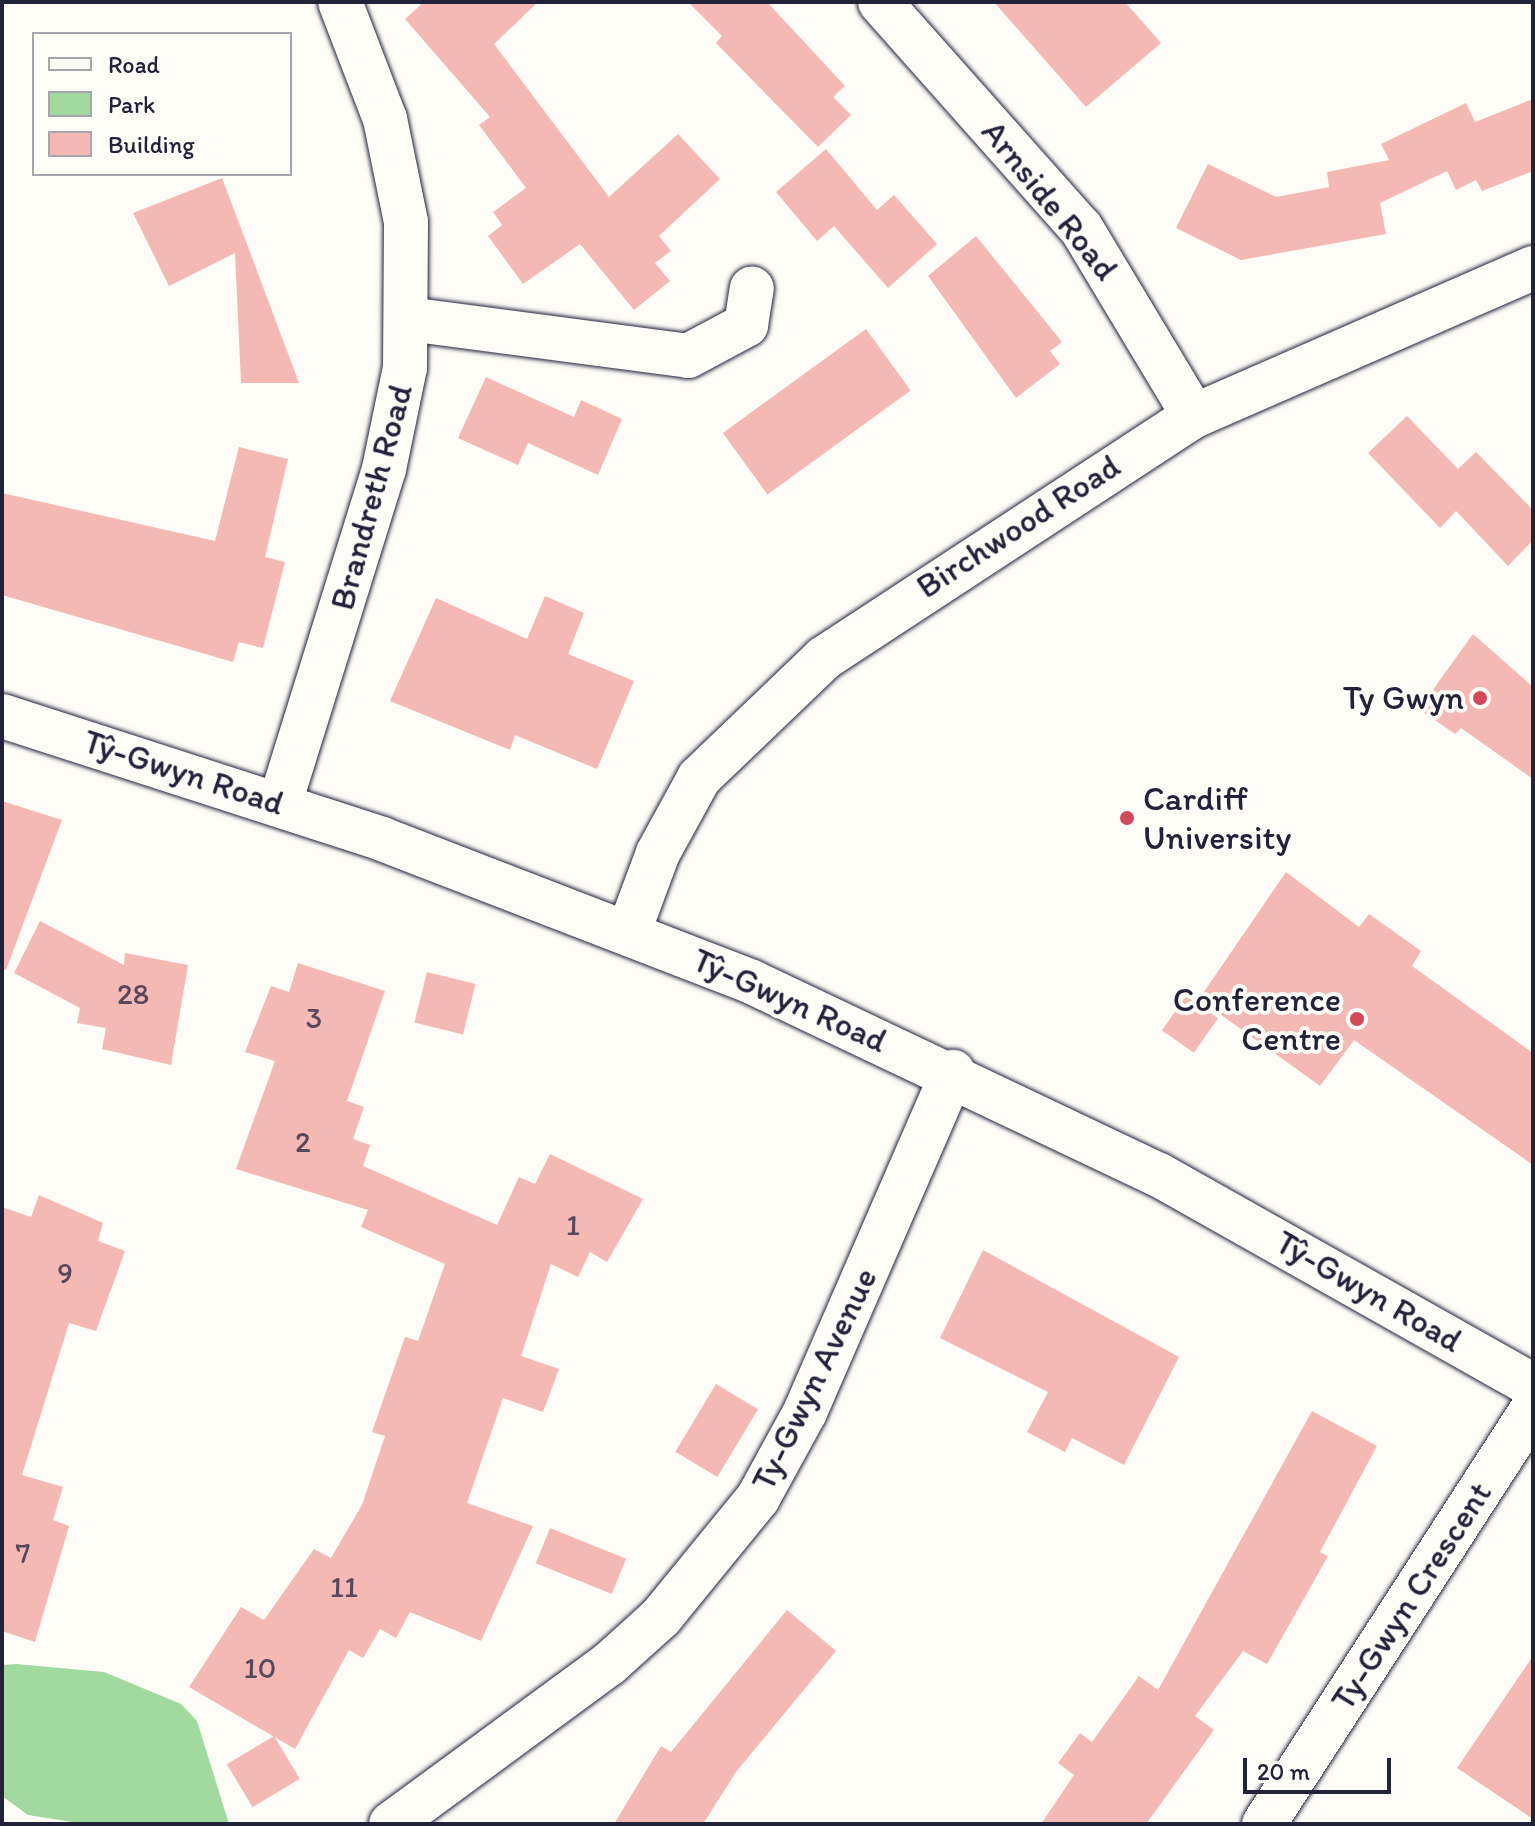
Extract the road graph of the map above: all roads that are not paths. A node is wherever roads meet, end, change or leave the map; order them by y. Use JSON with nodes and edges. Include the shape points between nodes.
{"nodes":[{"id":1,"x":340,"y":2,"type":"edge"},
{"id":2,"x":880,"y":2,"type":"edge"},
{"id":3,"x":1533,"y":268,"type":"edge"},
{"id":4,"x":752,"y":288,"type":"dead end"},
{"id":5,"x":408,"y":319,"type":"junction"},
{"id":6,"x":1194,"y":416,"type":"junction"},
{"id":7,"x":2,"y":716,"type":"edge"},
{"id":8,"x":280,"y":803,"type":"junction"},
{"id":9,"x":629,"y":931,"type":"junction"},
{"id":10,"x":953,"y":1072,"type":"junction"},
{"id":11,"x":1533,"y":1386,"type":"edge"},
{"id":12,"x":1533,"y":1408,"type":"edge"},
{"id":13,"x":391,"y":1824,"type":"edge"},
{"id":14,"x":1264,"y":1824,"type":"edge"}],
"edges":[{"from":1,"to":5,"type":"street","name":"Brandreth Road","via":[[396,167],[410,256]]},
{"from":2,"to":6,"type":"street","name":"Arnside Road","via":[[1081,228]]},
{"from":3,"to":6,"type":"street","name":"Birchwood Road"},
{"from":4,"to":5,"type":"street","via":[[746,325],[688,356],[649,356],[522,330]]},
{"from":5,"to":8,"type":"street","name":"Brandreth Road","via":[[384,469]]},
{"from":6,"to":9,"type":"street","name":"Birchwood Road","via":[[925,587],[766,707],[678,812]]},
{"from":7,"to":8,"type":"street","name":"Tŷ-Gwyn Road"},
{"from":8,"to":9,"type":"street","name":"Tŷ-Gwyn Road"},
{"from":9,"to":10,"type":"street","name":"Tŷ-Gwyn Road"},
{"from":10,"to":11,"type":"street","name":"Tŷ-Gwyn Road","via":[[1255,1226]]},
{"from":10,"to":13,"type":"street","name":"Ty-Gwyn Avenue","via":[[811,1400],[758,1498],[661,1617],[609,1664]]},
{"from":12,"to":14,"type":"street","name":"Ty-Gwyn Crescent"}]}
